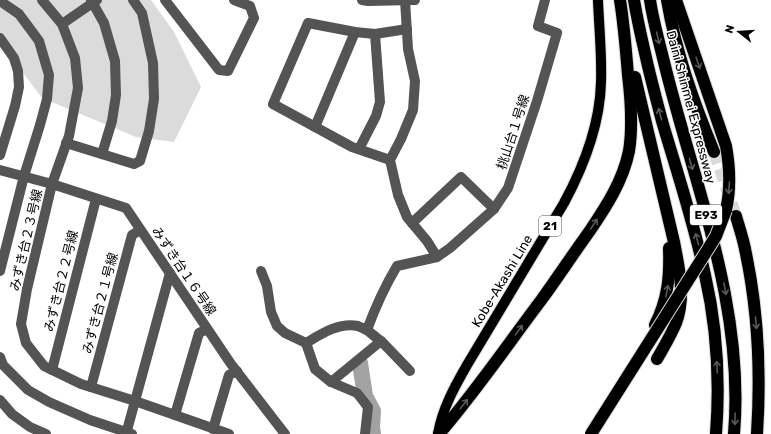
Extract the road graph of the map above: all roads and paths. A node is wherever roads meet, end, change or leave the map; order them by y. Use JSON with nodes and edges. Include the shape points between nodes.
{"nodes":[{"id":1,"x":42,"y":0,"type":"edge"},
{"id":2,"x":133,"y":0,"type":"edge"},
{"id":3,"x":165,"y":0,"type":"edge"},
{"id":4,"x":234,"y":0,"type":"edge"},
{"id":5,"x":362,"y":0,"type":"edge"},
{"id":6,"x":409,"y":0,"type":"edge"},
{"id":7,"x":545,"y":0,"type":"edge"},
{"id":8,"x":598,"y":0,"type":"edge"},
{"id":9,"x":620,"y":0,"type":"edge"},
{"id":10,"x":634,"y":0,"type":"edge"},
{"id":11,"x":650,"y":0,"type":"edge"},
{"id":12,"x":667,"y":0,"type":"edge"},
{"id":13,"x":676,"y":0,"type":"edge"},
{"id":14,"x":0,"y":1,"type":"edge"},
{"id":15,"x":94,"y":1,"type":"edge"},
{"id":16,"x":62,"y":24,"type":"junction"},
{"id":17,"x":407,"y":29,"type":"junction"},
{"id":18,"x":624,"y":29,"type":"junction"},
{"id":19,"x":355,"y":32,"type":"junction"},
{"id":20,"x":376,"y":34,"type":"junction"},
{"id":21,"x":0,"y":38,"type":"edge"},
{"id":22,"x":315,"y":126,"type":"junction"},
{"id":23,"x":66,"y":142,"type":"junction"},
{"id":24,"x":359,"y":149,"type":"junction"},
{"id":25,"x":714,"y":152,"type":"tunnel mouth"},
{"id":26,"x":102,"y":154,"type":"junction"},
{"id":27,"x":0,"y":155,"type":"edge"},
{"id":28,"x":390,"y":160,"type":"junction"},
{"id":29,"x":0,"y":170,"type":"edge"},
{"id":30,"x":24,"y":176,"type":"junction"},
{"id":31,"x":52,"y":184,"type":"junction"},
{"id":32,"x":96,"y":199,"type":"junction"},
{"id":33,"x":665,"y":207,"type":"junction"},
{"id":34,"x":494,"y":209,"type":"junction"},
{"id":35,"x":736,"y":216,"type":"tunnel mouth"},
{"id":36,"x":412,"y":223,"type":"junction"},
{"id":37,"x":140,"y":230,"type":"junction"},
{"id":38,"x":437,"y":257,"type":"junction"},
{"id":39,"x":0,"y":271,"type":"edge"},
{"id":40,"x":261,"y":271,"type":"dead end"},
{"id":41,"x":170,"y":273,"type":"junction"},
{"id":42,"x":207,"y":328,"type":"junction"},
{"id":43,"x":367,"y":330,"type":"junction"},
{"id":44,"x":381,"y":341,"type":"junction"},
{"id":45,"x":306,"y":342,"type":"junction"},
{"id":46,"x":0,"y":357,"type":"edge"},
{"id":47,"x":658,"y":359,"type":"dead end"},
{"id":48,"x":52,"y":370,"type":"junction"},
{"id":49,"x":236,"y":371,"type":"junction"},
{"id":50,"x":410,"y":371,"type":"dead end"},
{"id":51,"x":330,"y":382,"type":"junction"},
{"id":52,"x":90,"y":387,"type":"junction"},
{"id":53,"x":0,"y":400,"type":"edge"},
{"id":54,"x":135,"y":401,"type":"junction"},
{"id":55,"x":175,"y":415,"type":"junction"},
{"id":56,"x":213,"y":428,"type":"junction"},
{"id":57,"x":28,"y":431,"type":"edge"},
{"id":58,"x":128,"y":433,"type":"edge"},
{"id":59,"x":46,"y":434,"type":"edge"},
{"id":60,"x":229,"y":434,"type":"edge"},
{"id":61,"x":285,"y":434,"type":"edge"},
{"id":62,"x":365,"y":434,"type":"edge"},
{"id":63,"x":439,"y":434,"type":"edge"},
{"id":64,"x":586,"y":434,"type":"edge"},
{"id":65,"x":591,"y":434,"type":"edge"},
{"id":66,"x":716,"y":434,"type":"edge"},
{"id":67,"x":734,"y":434,"type":"edge"},
{"id":68,"x":757,"y":434,"type":"edge"}],
"edges":[{"from":1,"to":16,"type":"street","name":"みずき台２３号線"},
{"from":2,"to":26,"type":"street","via":[[142,13],[153,63],[154,99],[149,132],[140,161],[134,164]]},
{"from":3,"to":4,"type":"street","via":[[219,70],[228,71],[254,18],[250,6]]},
{"from":5,"to":6,"type":"street"},
{"from":6,"to":17,"type":"street"},
{"from":7,"to":34,"type":"street","name":"桃山台１号線","via":[[538,26],[557,33],[508,188]]},
{"from":8,"to":63,"type":"main road","name":"Kobe-Akashi Line","number":"21","via":[[600,96],[596,124],[583,164],[564,203],[466,364],[446,407]]},
{"from":9,"to":18,"type":"highway"},
{"from":66,"to":10,"type":"highway","number":"E93","one_way":true,"via":[[717,367],[707,283],[692,220],[662,119]]},
{"from":11,"to":67,"type":"highway","name":"Daini Shinmei Expressway","number":"E93","one_way":true,"via":[[669,86],[712,237],[725,293],[734,363]]},
{"from":12,"to":25,"type":"highway","via":[[686,76]]},
{"from":13,"to":65,"type":"highway","one_way":true,"bridge":true,"via":[[726,146],[730,173],[726,210],[716,236]]},
{"from":14,"to":30,"type":"street","via":[[19,14],[39,40],[49,75],[47,99]]},
{"from":15,"to":16,"type":"street"},
{"from":15,"to":26,"type":"street","via":[[104,23],[115,61],[116,95],[112,121]]},
{"from":16,"to":23,"type":"street","name":"みずき台２３号線","via":[[75,58],[78,88]]},
{"from":17,"to":20,"type":"street"},
{"from":17,"to":28,"type":"street","via":[[408,49],[415,81],[413,110]]},
{"from":18,"to":33,"type":"highway"},
{"from":63,"to":18,"type":"highway","one_way":true,"via":[[496,362],[561,272],[617,185],[629,150],[631,127]]},
{"from":19,"to":20,"type":"street"},
{"from":19,"to":22,"type":"street"},
{"from":19,"to":22,"type":"street","via":[[308,23],[273,104]]},
{"from":20,"to":24,"type":"street","via":[[380,102],[376,116]]},
{"from":21,"to":27,"type":"street","via":[[13,55],[19,87]]},
{"from":22,"to":24,"type":"street"},
{"from":23,"to":26,"type":"street"},
{"from":23,"to":31,"type":"street","name":"みずき台２３号線"},
{"from":24,"to":28,"type":"street"},
{"from":28,"to":36,"type":"street","via":[[398,195]]},
{"from":29,"to":30,"type":"street","name":"みずき台１６号線"},
{"from":30,"to":31,"type":"street","name":"みずき台１６号線"},
{"from":30,"to":39,"type":"street"},
{"from":31,"to":32,"type":"street","name":"みずき台１６号線"},
{"from":31,"to":48,"type":"street","name":"みずき台２３号線","via":[[21,324],[26,343],[44,366]]},
{"from":32,"to":37,"type":"street","name":"みずき台１６号線","via":[[126,208]]},
{"from":32,"to":48,"type":"street","name":"みずき台２２号線"},
{"from":33,"to":47,"type":"highway","via":[[679,268],[681,296],[676,321]]},
{"from":64,"to":33,"type":"highway","one_way":true,"via":[[654,327],[663,308],[668,289],[670,262]]},
{"from":34,"to":36,"type":"street","via":[[461,177]]},
{"from":34,"to":38,"type":"street","name":"桃山台１号線"},
{"from":35,"to":68,"type":"highway","one_way":true,"via":[[745,249],[755,316],[759,371]]},
{"from":36,"to":38,"type":"street"},
{"from":37,"to":41,"type":"street","name":"みずき台１６号線"},
{"from":37,"to":52,"type":"street","name":"みずき台２１号線","via":[[132,235]]},
{"from":38,"to":43,"type":"street","via":[[397,266]]},
{"from":40,"to":45,"type":"street","via":[[277,326],[285,333]]},
{"from":41,"to":42,"type":"street","name":"みずき台１６号線"},
{"from":41,"to":54,"type":"street"},
{"from":42,"to":49,"type":"street","name":"みずき台１６号線"},
{"from":42,"to":55,"type":"street","via":[[199,333]]},
{"from":43,"to":44,"type":"street"},
{"from":43,"to":45,"type":"street","via":[[358,326],[342,326],[330,329]]},
{"from":44,"to":50,"type":"street"},
{"from":44,"to":51,"type":"street"},
{"from":45,"to":51,"type":"street","via":[[315,369]]},
{"from":46,"to":58,"type":"street","via":[[3,365],[28,390],[62,408]]},
{"from":48,"to":52,"type":"street","name":"みずき台２３号線"},
{"from":49,"to":56,"type":"street","via":[[229,375]]},
{"from":49,"to":61,"type":"street","name":"みずき台１６号線"},
{"from":51,"to":62,"type":"street","via":[[357,393],[368,407]]},
{"from":52,"to":54,"type":"street","name":"みずき台２３号線"},
{"from":53,"to":57,"type":"street"},
{"from":54,"to":55,"type":"street"},
{"from":54,"to":58,"type":"street"},
{"from":55,"to":56,"type":"street"},
{"from":56,"to":60,"type":"street"},
{"from":57,"to":59,"type":"street"}]}
